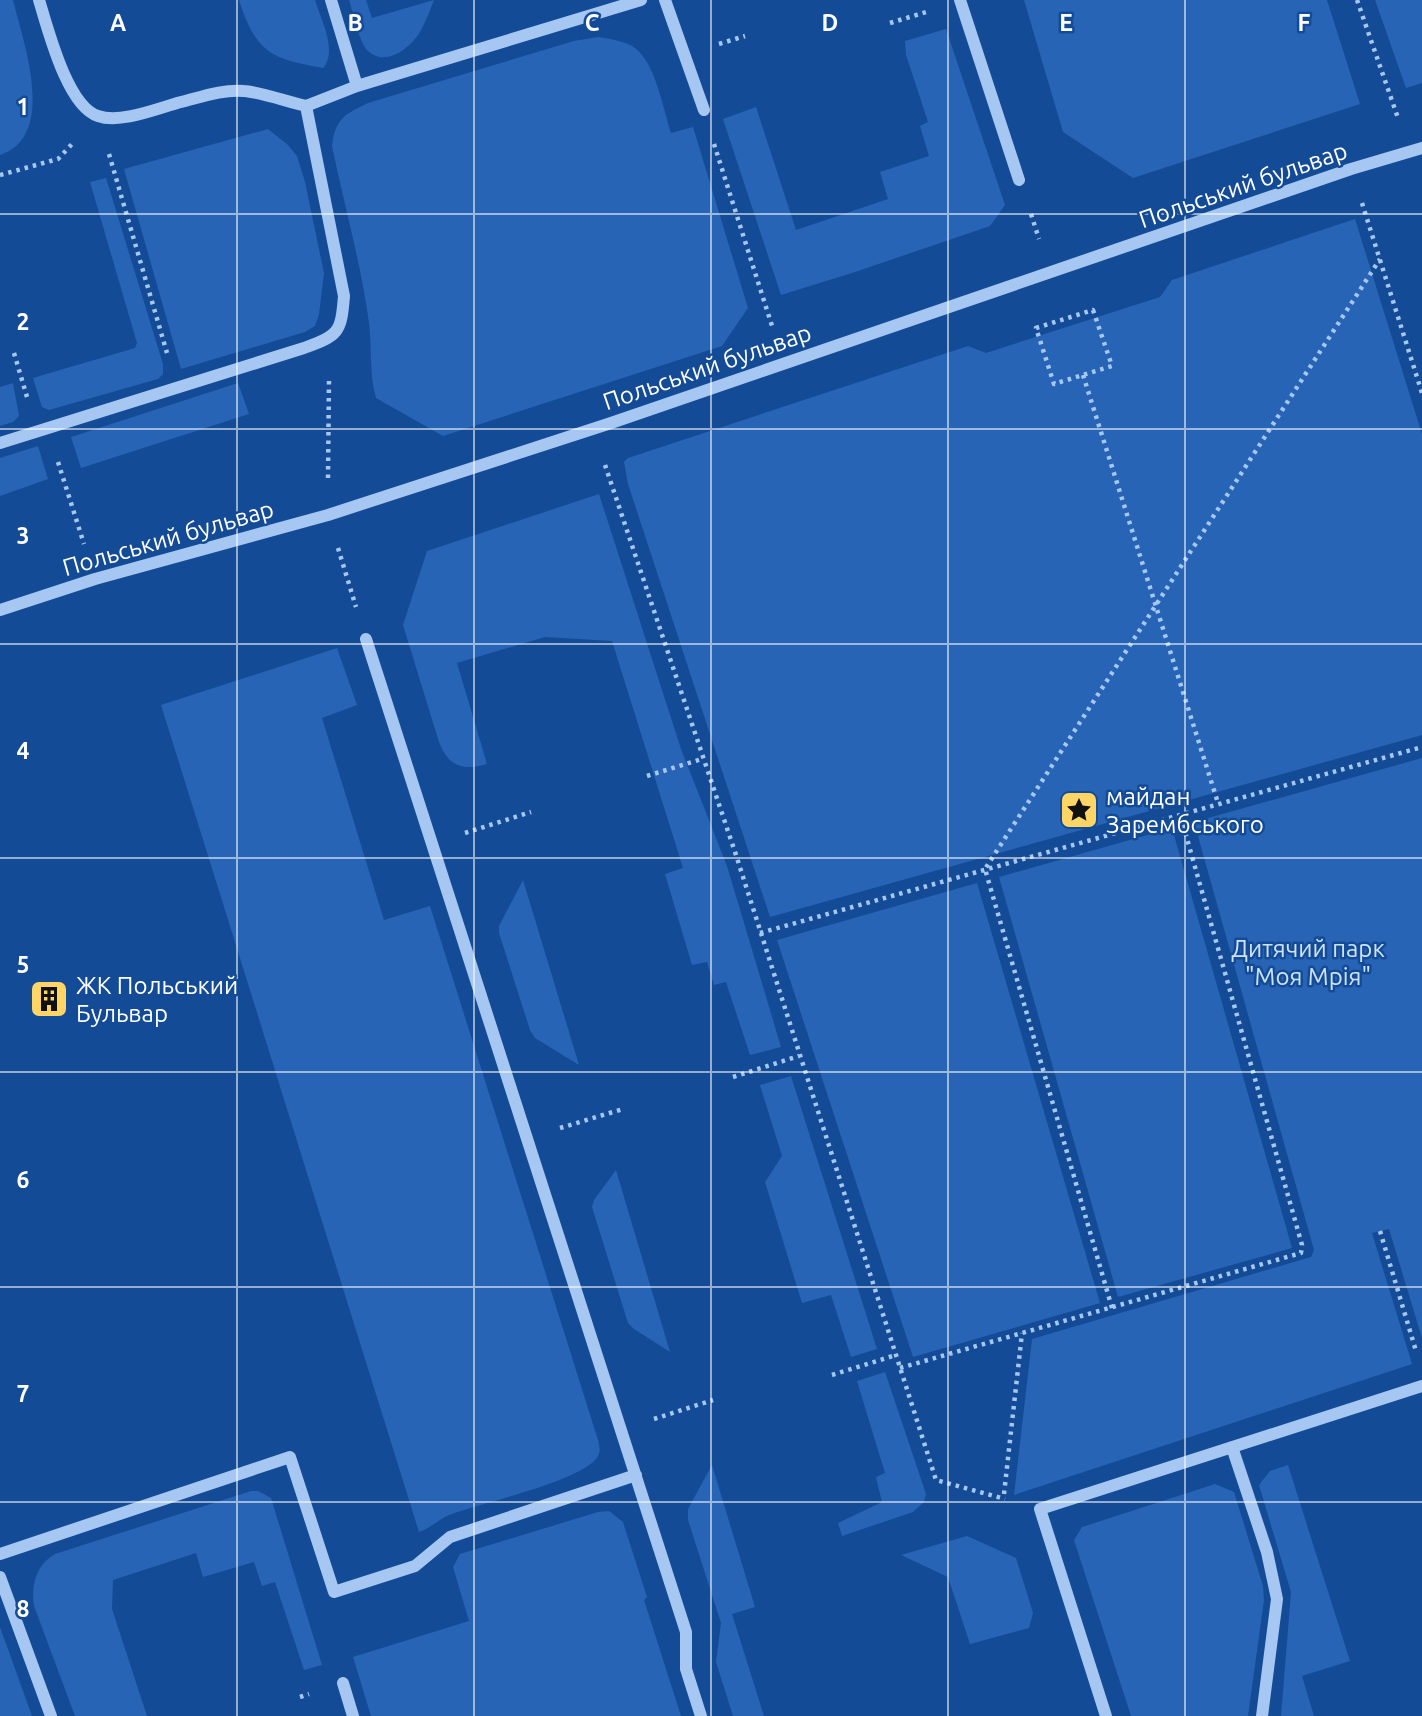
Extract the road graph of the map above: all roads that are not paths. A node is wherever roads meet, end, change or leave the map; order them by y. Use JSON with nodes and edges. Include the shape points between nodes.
{"nodes":[{"id":1,"x":39,"y":0,"type":"edge"},
{"id":2,"x":331,"y":0,"type":"edge"},
{"id":3,"x":641,"y":0,"type":"edge"},
{"id":4,"x":665,"y":0,"type":"edge"},
{"id":5,"x":960,"y":0,"type":"edge"},
{"id":6,"x":357,"y":86,"type":"junction"},
{"id":7,"x":306,"y":106,"type":"junction"},
{"id":8,"x":704,"y":110,"type":"road end"},
{"id":9,"x":1416,"y":150,"type":"edge"},
{"id":10,"x":1019,"y":180,"type":"road end"},
{"id":11,"x":0,"y":443,"type":"edge"},
{"id":12,"x":0,"y":610,"type":"edge"},
{"id":13,"x":366,"y":639,"type":"road end"},
{"id":14,"x":1422,"y":1386,"type":"edge"},
{"id":15,"x":1232,"y":1447,"type":"junction"},
{"id":16,"x":636,"y":1475,"type":"junction"},
{"id":17,"x":0,"y":1554,"type":"edge"},
{"id":18,"x":0,"y":1577,"type":"edge"},
{"id":19,"x":343,"y":1683,"type":"dead end"},
{"id":20,"x":51,"y":1716,"type":"edge"},
{"id":21,"x":354,"y":1716,"type":"edge"},
{"id":22,"x":701,"y":1716,"type":"edge"},
{"id":23,"x":1106,"y":1716,"type":"edge"},
{"id":24,"x":1262,"y":1716,"type":"edge"}],
"edges":[{"from":1,"to":7,"type":"street","via":[[67,80],[83,107],[98,116],[126,117],[213,94],[244,91]]},
{"from":2,"to":6,"type":"street"},
{"from":3,"to":6,"type":"street"},
{"from":4,"to":8,"type":"street"},
{"from":5,"to":10,"type":"street"},
{"from":6,"to":7,"type":"street"},
{"from":7,"to":11,"type":"street","via":[[344,296],[341,324],[329,339]]},
{"from":9,"to":12,"type":"street","name":"Польський бульвар","via":[[328,515]]},
{"from":13,"to":16,"type":"street"},
{"from":14,"to":15,"type":"street"},
{"from":15,"to":23,"type":"street","via":[[1040,1509]]},
{"from":15,"to":24,"type":"street","via":[[1278,1599]]},
{"from":16,"to":17,"type":"street","via":[[450,1537],[415,1566],[334,1592],[290,1457]]},
{"from":16,"to":22,"type":"street","via":[[687,1632],[685,1669]]},
{"from":18,"to":20,"type":"street"},
{"from":19,"to":21,"type":"street"}]}
